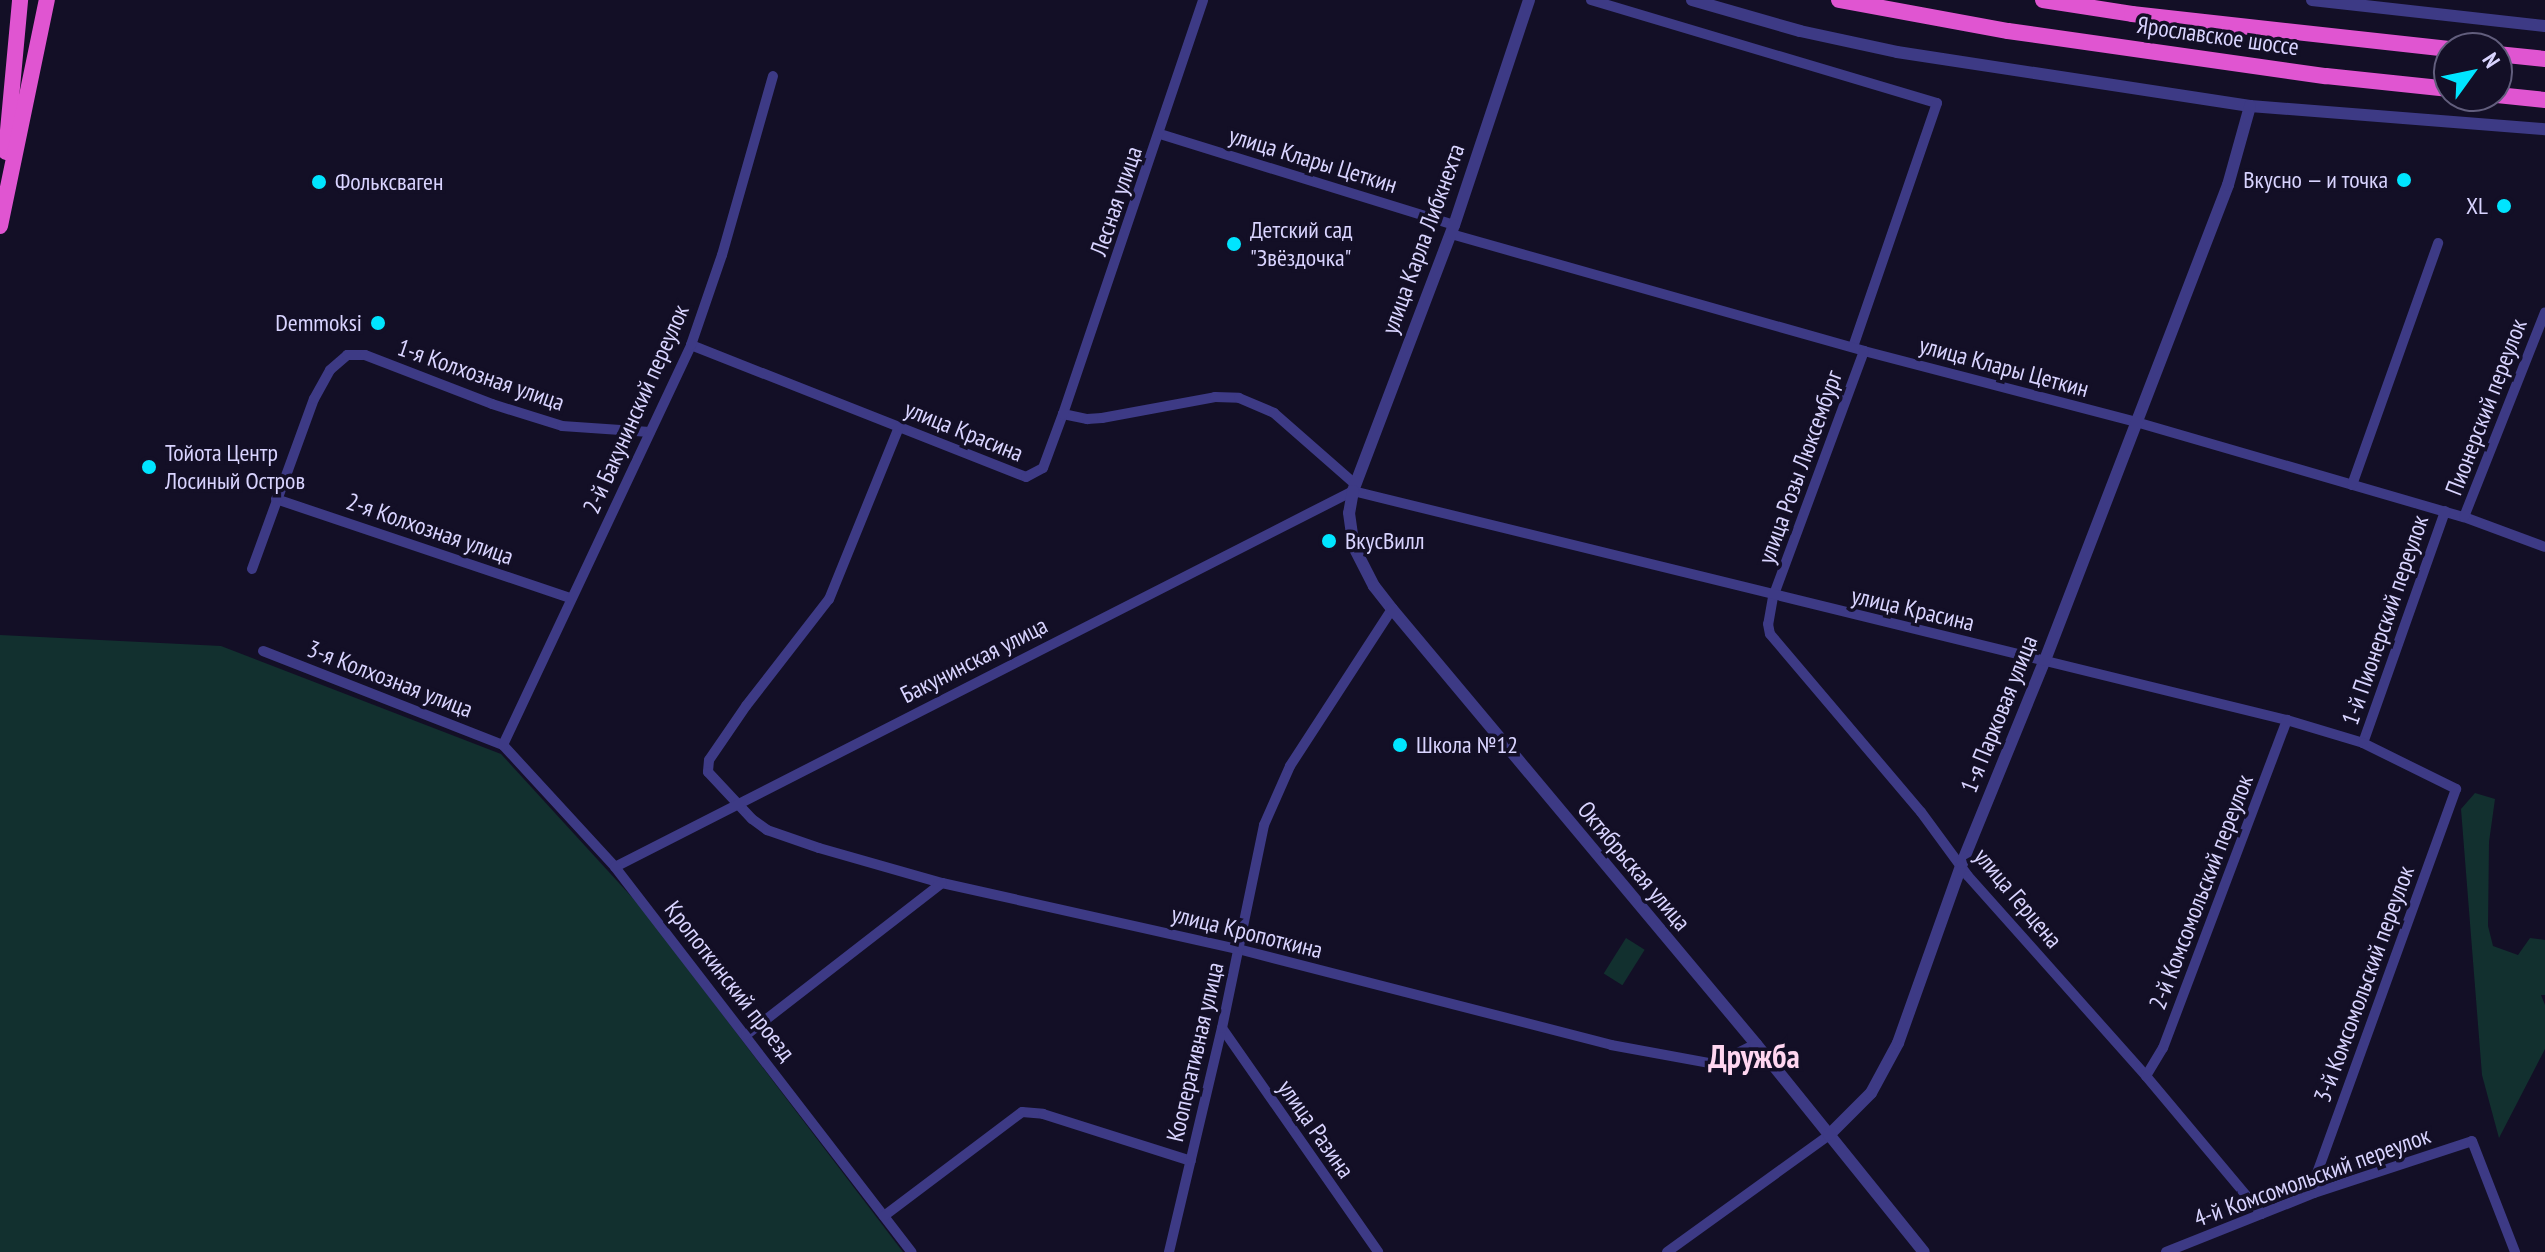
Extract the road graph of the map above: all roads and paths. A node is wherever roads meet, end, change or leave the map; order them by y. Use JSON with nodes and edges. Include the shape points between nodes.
{"nodes":[{"id":1,"x":20,"y":0,"type":"edge"},
{"id":2,"x":47,"y":0,"type":"edge"},
{"id":3,"x":1203,"y":0,"type":"edge"},
{"id":4,"x":1529,"y":0,"type":"edge"},
{"id":5,"x":1591,"y":0,"type":"edge"},
{"id":6,"x":1692,"y":0,"type":"edge"},
{"id":7,"x":1839,"y":0,"type":"edge"},
{"id":8,"x":2043,"y":0,"type":"edge"},
{"id":9,"x":2312,"y":0,"type":"edge"},
{"id":10,"x":2545,"y":26,"type":"edge"},
{"id":11,"x":2433,"y":47,"type":"edge"},
{"id":12,"x":2513,"y":56,"type":"edge"},
{"id":13,"x":2545,"y":59,"type":"edge"},
{"id":14,"x":773,"y":76,"type":"dead end"},
{"id":15,"x":2433,"y":87,"type":"edge"},
{"id":16,"x":2513,"y":97,"type":"edge"},
{"id":17,"x":2545,"y":100,"type":"edge"},
{"id":18,"x":2250,"y":106,"type":"junction"},
{"id":19,"x":2545,"y":129,"type":"edge"},
{"id":20,"x":1160,"y":134,"type":"junction"},
{"id":21,"x":0,"y":197,"type":"edge"},
{"id":22,"x":0,"y":226,"type":"edge"},
{"id":23,"x":1453,"y":230,"type":"junction"},
{"id":24,"x":2438,"y":243,"type":"dead end"},
{"id":25,"x":2545,"y":312,"type":"edge"},
{"id":26,"x":691,"y":345,"type":"junction"},
{"id":27,"x":1858,"y":349,"type":"junction"},
{"id":28,"x":1063,"y":414,"type":"junction"},
{"id":29,"x":2136,"y":422,"type":"junction"},
{"id":30,"x":899,"y":427,"type":"junction"},
{"id":31,"x":650,"y":432,"type":"junction"},
{"id":32,"x":2352,"y":485,"type":"junction"},
{"id":33,"x":1354,"y":487,"type":"junction"},
{"id":34,"x":276,"y":499,"type":"junction"},
{"id":35,"x":2445,"y":511,"type":"junction"},
{"id":36,"x":2464,"y":517,"type":"junction"},
{"id":37,"x":2545,"y":547,"type":"edge"},
{"id":38,"x":252,"y":569,"type":"dead end"},
{"id":39,"x":1773,"y":597,"type":"junction"},
{"id":40,"x":571,"y":598,"type":"junction"},
{"id":41,"x":1392,"y":609,"type":"junction"},
{"id":42,"x":263,"y":651,"type":"dead end"},
{"id":43,"x":2045,"y":660,"type":"junction"},
{"id":44,"x":2287,"y":720,"type":"junction"},
{"id":45,"x":2363,"y":743,"type":"junction"},
{"id":46,"x":503,"y":745,"type":"junction"},
{"id":47,"x":2456,"y":789,"type":"joint"},
{"id":48,"x":736,"y":804,"type":"junction"},
{"id":49,"x":1962,"y":863,"type":"junction"},
{"id":50,"x":615,"y":867,"type":"junction"},
{"id":51,"x":942,"y":883,"type":"junction"},
{"id":52,"x":1238,"y":949,"type":"junction"},
{"id":53,"x":1222,"y":1028,"type":"junction"},
{"id":54,"x":746,"y":1035,"type":"junction"},
{"id":55,"x":1756,"y":1044,"type":"junction"},
{"id":56,"x":2146,"y":1076,"type":"junction"},
{"id":57,"x":1829,"y":1135,"type":"junction"},
{"id":58,"x":1191,"y":1161,"type":"junction"},
{"id":59,"x":2314,"y":1193,"type":"junction"},
{"id":60,"x":2262,"y":1214,"type":"junction"},
{"id":61,"x":884,"y":1216,"type":"junction"},
{"id":62,"x":912,"y":1252,"type":"edge"},
{"id":63,"x":1169,"y":1252,"type":"edge"},
{"id":64,"x":1378,"y":1252,"type":"edge"},
{"id":65,"x":1667,"y":1252,"type":"edge"},
{"id":66,"x":1924,"y":1252,"type":"edge"},
{"id":67,"x":2166,"y":1252,"type":"edge"},
{"id":68,"x":2515,"y":1252,"type":"edge"}],
"edges":[{"from":1,"to":21,"type":"highway"},
{"from":2,"to":22,"type":"highway"},
{"from":3,"to":20,"type":"street","name":"Лесная улица"},
{"from":4,"to":23,"type":"street","name":"улица Карла Либкнехта"},
{"from":5,"to":27,"type":"street","name":"улица Розы Люксембург","via":[[1937,103]]},
{"from":6,"to":18,"type":"street","via":[[1897,52]]},
{"from":7,"to":15,"type":"highway","name":"Ярославское шоссе","via":[[2023,33]]},
{"from":8,"to":11,"type":"highway","name":"Ярославское шоссе"},
{"from":9,"to":10,"type":"street"},
{"from":12,"to":13,"type":"highway"},
{"from":14,"to":26,"type":"street","name":"2-й Бакунинский переулок"},
{"from":16,"to":17,"type":"highway"},
{"from":18,"to":19,"type":"street"},
{"from":18,"to":29,"type":"street","name":"1-я Парковая улица","via":[[2228,185]]},
{"from":20,"to":23,"type":"street","name":"улица Клары Цеткин"},
{"from":20,"to":28,"type":"street","name":"Лесная улица"},
{"from":23,"to":27,"type":"street","name":"улица Клары Цеткин"},
{"from":23,"to":33,"type":"street","name":"улица Карла Либкнехта"},
{"from":24,"to":32,"type":"street"},
{"from":25,"to":36,"type":"street","name":"Пионерский переулок"},
{"from":26,"to":30,"type":"street","name":"улица Красина"},
{"from":26,"to":31,"type":"street","name":"2-й Бакунинский переулок"},
{"from":27,"to":29,"type":"street","name":"улица Клары Цеткин"},
{"from":27,"to":39,"type":"street","name":"улица Розы Люксембург"},
{"from":28,"to":30,"type":"street","name":"улица Красина","via":[[1043,468],[1032,477]]},
{"from":28,"to":33,"type":"street","name":"улица Красина","via":[[1087,419],[1215,397],[1239,398],[1274,413]]},
{"from":29,"to":32,"type":"street","name":"улица Клары Цеткин"},
{"from":29,"to":43,"type":"street","name":"1-я Парковая улица"},
{"from":30,"to":48,"type":"street","name":"улица Кропоткина","via":[[829,599],[709,760],[708,772]]},
{"from":31,"to":34,"type":"street","name":"1-я Колхозная улица","via":[[562,426],[365,355],[347,355],[330,370],[314,399]]},
{"from":31,"to":40,"type":"street","name":"2-й Бакунинский переулок"},
{"from":32,"to":35,"type":"street","name":"улица Клары Цеткин"},
{"from":33,"to":39,"type":"street","name":"улица Красина"},
{"from":33,"to":41,"type":"street","name":"Октябрьская улица","via":[[1349,513],[1354,547]]},
{"from":33,"to":48,"type":"street","name":"Бакунинская улица"},
{"from":34,"to":38,"type":"street"},
{"from":34,"to":40,"type":"street","name":"2-я Колхозная улица"},
{"from":35,"to":36,"type":"street","name":"улица Клары Цеткин"},
{"from":35,"to":45,"type":"street","name":"1-й Пионерский переулок"},
{"from":36,"to":37,"type":"street","name":"улица Клары Цеткин"},
{"from":39,"to":43,"type":"street","name":"улица Красина"},
{"from":39,"to":49,"type":"street","name":"улица Герцена","via":[[1768,624],[1776,644]]},
{"from":40,"to":46,"type":"street","name":"2-й Бакунинский переулок"},
{"from":41,"to":52,"type":"street","name":"Кооперативная улица","via":[[1285,778],[1264,825]]},
{"from":41,"to":55,"type":"street","name":"Октябрьская улица"},
{"from":42,"to":46,"type":"street","name":"3-я Колхозная улица"},
{"from":43,"to":44,"type":"street","name":"улица Красина"},
{"from":43,"to":49,"type":"street","name":"1-я Парковая улица"},
{"from":44,"to":45,"type":"street","name":"улица Красина"},
{"from":44,"to":56,"type":"street","name":"2-й Комсомольский переулок","via":[[2163,1048]]},
{"from":45,"to":47,"type":"street","name":"улица Красина"},
{"from":46,"to":50,"type":"street","name":"Кропоткинский проезд"},
{"from":47,"to":59,"type":"street","name":"3-й Комсомольский переулок"},
{"from":48,"to":50,"type":"street","name":"Бакунинская улица"},
{"from":48,"to":51,"type":"street","name":"улица Кропоткина","via":[[767,830]]},
{"from":49,"to":56,"type":"street","name":"улица Герцена"},
{"from":49,"to":57,"type":"street","name":"1-я Парковая улица","via":[[1885,1071],[1859,1107]]},
{"from":50,"to":54,"type":"street","name":"Кропоткинский проезд"},
{"from":51,"to":52,"type":"street","name":"улица Кропоткина"},
{"from":51,"to":54,"type":"street"},
{"from":52,"to":53,"type":"street","name":"Кооперативная улица"},
{"from":52,"to":55,"type":"street","name":"улица Кропоткина","via":[[1694,1063],[1715,1064]]},
{"from":53,"to":58,"type":"street","name":"Кооперативная улица"},
{"from":53,"to":64,"type":"street","name":"улица Разина"},
{"from":54,"to":61,"type":"street","name":"Кропоткинский проезд"},
{"from":55,"to":57,"type":"street","name":"Октябрьская улица"},
{"from":56,"to":60,"type":"street","name":"улица Герцена"},
{"from":57,"to":65,"type":"street","name":"1-я Парковая улица"},
{"from":57,"to":66,"type":"street","name":"Октябрьская улица"},
{"from":58,"to":61,"type":"street","via":[[1022,1112]]},
{"from":58,"to":63,"type":"street","name":"Кооперативная улица"},
{"from":59,"to":60,"type":"street","name":"4-й Комсомольский переулок"},
{"from":59,"to":68,"type":"street","name":"4-й Комсомольский переулок","via":[[2472,1141]]},
{"from":60,"to":67,"type":"street","name":"4-й Комсомольский переулок"},
{"from":61,"to":62,"type":"street","name":"Кропоткинский проезд"}]}
